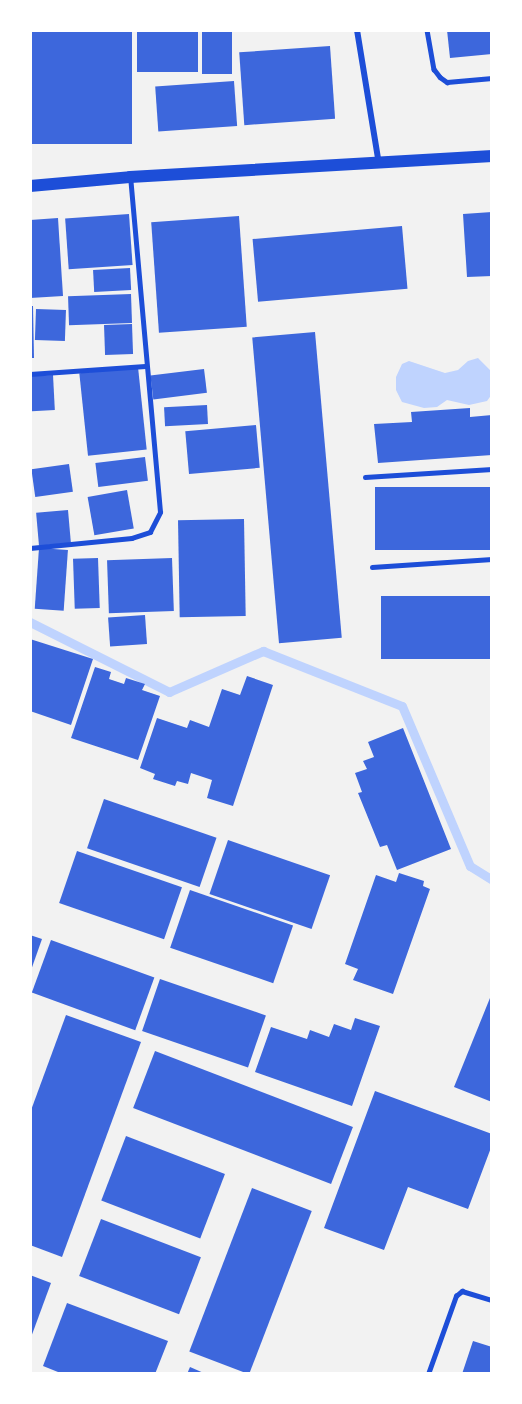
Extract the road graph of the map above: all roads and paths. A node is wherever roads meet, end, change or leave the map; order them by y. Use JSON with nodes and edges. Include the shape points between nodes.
{"nodes":[{"id":1,"x":357,"y":30,"type":"edge"},
{"id":2,"x":427,"y":30,"type":"edge"},
{"id":3,"x":492,"y":78,"type":"edge"},
{"id":4,"x":492,"y":156,"type":"edge"},
{"id":5,"x":379,"y":164,"type":"junction"},
{"id":6,"x":130,"y":177,"type":"junction"},
{"id":7,"x":30,"y":186,"type":"edge"},
{"id":8,"x":145,"y":366,"type":"junction"},
{"id":9,"x":30,"y":375,"type":"edge"},
{"id":10,"x":492,"y":469,"type":"edge"},
{"id":11,"x":365,"y":477,"type":"dead end"},
{"id":12,"x":30,"y":548,"type":"edge"},
{"id":13,"x":492,"y":559,"type":"edge"},
{"id":14,"x":372,"y":567,"type":"dead end"},
{"id":15,"x":492,"y":1300,"type":"edge"},
{"id":16,"x":428,"y":1374,"type":"edge"}],
"edges":[{"from":1,"to":5,"type":"street"},
{"from":2,"to":3,"type":"lane","via":[[434,69],[440,77],[447,82]]},
{"from":4,"to":5,"type":"main road"},
{"from":5,"to":6,"type":"main road"},
{"from":6,"to":7,"type":"main road"},
{"from":6,"to":8,"type":"lane"},
{"from":8,"to":9,"type":"lane"},
{"from":8,"to":12,"type":"lane","via":[[160,512],[150,532],[132,538]]},
{"from":10,"to":11,"type":"lane"},
{"from":13,"to":14,"type":"lane"},
{"from":15,"to":16,"type":"lane","via":[[462,1291],[456,1296]]}]}
